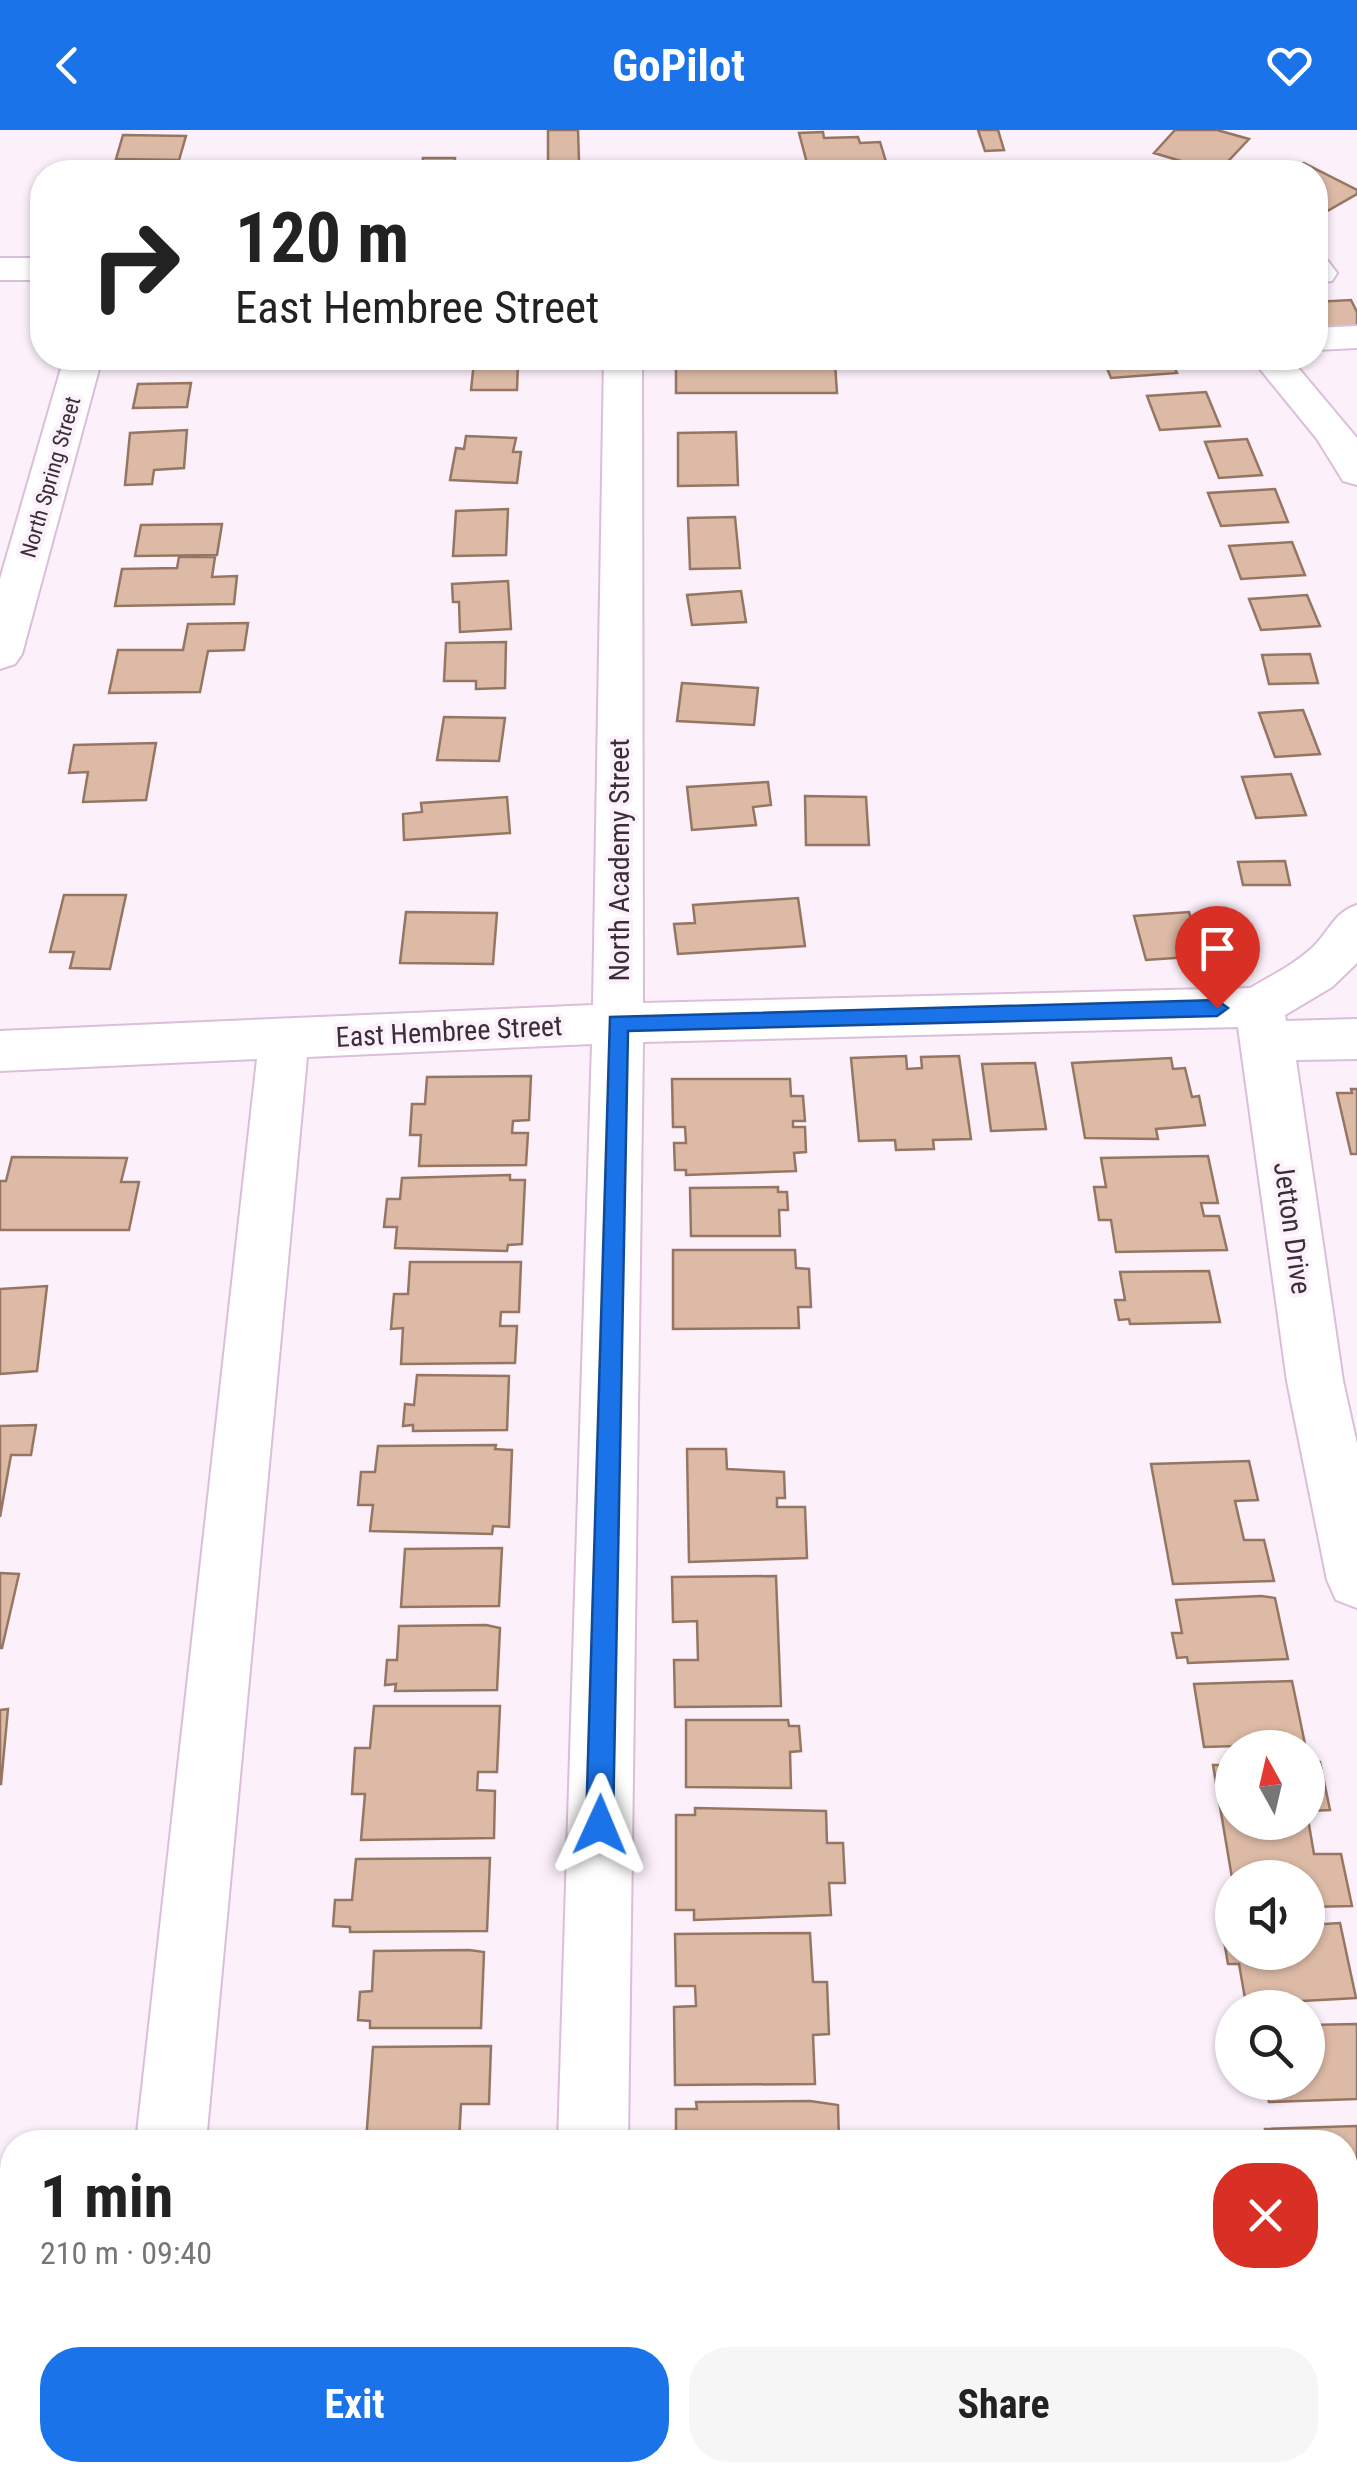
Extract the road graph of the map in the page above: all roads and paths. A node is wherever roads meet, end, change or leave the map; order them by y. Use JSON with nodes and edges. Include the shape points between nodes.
{"nodes":[{"id":1,"x":30,"y":269,"type":"edge"},
{"id":2,"x":0,"y":270,"type":"edge"},
{"id":3,"x":1357,"y":337,"type":"edge"},
{"id":4,"x":1328,"y":338,"type":"edge"},
{"id":5,"x":80,"y":370,"type":"edge"},
{"id":6,"x":624,"y":370,"type":"edge"},
{"id":7,"x":1280,"y":370,"type":"edge"},
{"id":8,"x":1357,"y":472,"type":"edge"},
{"id":9,"x":0,"y":654,"type":"edge"},
{"id":10,"x":1357,"y":923,"type":"edge"},
{"id":11,"x":618,"y":1023,"type":"junction"},
{"id":12,"x":1263,"y":1024,"type":"junction"},
{"id":13,"x":284,"y":1038,"type":"junction"},
{"id":14,"x":1357,"y":1038,"type":"edge"},
{"id":15,"x":0,"y":1051,"type":"edge"},
{"id":16,"x":1336,"y":1379,"type":"edge"},
{"id":17,"x":1357,"y":1580,"type":"edge"},
{"id":18,"x":172,"y":2130,"type":"edge"},
{"id":19,"x":593,"y":2130,"type":"edge"}],
"edges":[{"from":1,"to":2,"type":"street"},
{"from":3,"to":4,"type":"street"},
{"from":5,"to":9,"type":"street","name":"North Spring Street"},
{"from":6,"to":11,"type":"street","name":"North Academy Street"},
{"from":7,"to":8,"type":"street"},
{"from":10,"to":12,"type":"street","via":[[1349,941]]},
{"from":11,"to":12,"type":"street","name":"East Hembree Street"},
{"from":11,"to":13,"type":"street","name":"East Hembree Street"},
{"from":11,"to":19,"type":"street","name":"North Academy Street"},
{"from":12,"to":14,"type":"street","name":"East Hembree Street"},
{"from":12,"to":16,"type":"street","name":"Jetton Drive"},
{"from":13,"to":15,"type":"street","name":"East Hembree Street"},
{"from":13,"to":18,"type":"street"},
{"from":16,"to":17,"type":"street","name":"Jetton Drive"}]}
